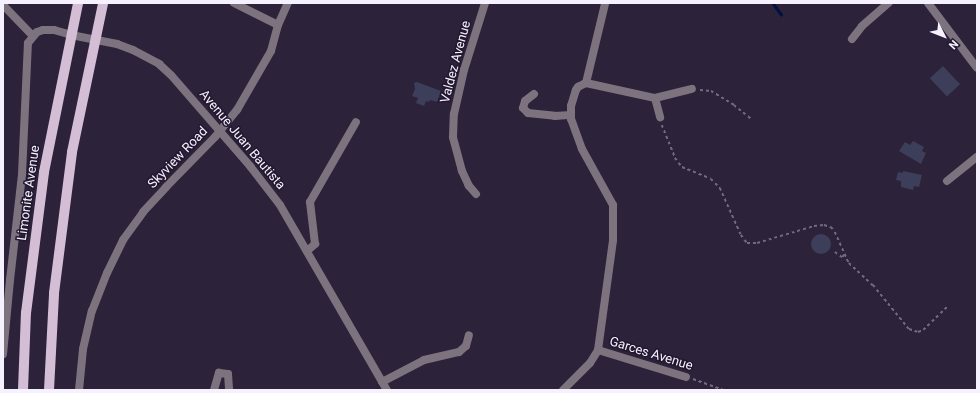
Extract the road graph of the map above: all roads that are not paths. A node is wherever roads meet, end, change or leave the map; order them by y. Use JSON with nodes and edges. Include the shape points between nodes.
{"nodes":[{"id":1,"x":78,"y":3,"type":"edge"},
{"id":2,"x":104,"y":3,"type":"edge"},
{"id":3,"x":234,"y":3,"type":"edge"},
{"id":4,"x":288,"y":3,"type":"edge"},
{"id":5,"x":485,"y":3,"type":"edge"},
{"id":6,"x":888,"y":3,"type":"edge"},
{"id":7,"x":928,"y":3,"type":"edge"},
{"id":8,"x":605,"y":4,"type":"dead end"},
{"id":9,"x":3,"y":5,"type":"edge"},
{"id":10,"x":278,"y":24,"type":"junction"},
{"id":11,"x":32,"y":35,"type":"junction"},
{"id":12,"x":71,"y":35,"type":"junction"},
{"id":13,"x":95,"y":39,"type":"junction"},
{"id":14,"x":852,"y":39,"type":"dead end"},
{"id":15,"x":977,"y":68,"type":"edge"},
{"id":16,"x":586,"y":83,"type":"junction"},
{"id":17,"x":692,"y":89,"type":"road end"},
{"id":18,"x":534,"y":94,"type":"dead end"},
{"id":19,"x":655,"y":98,"type":"junction"},
{"id":20,"x":571,"y":115,"type":"junction"},
{"id":21,"x":660,"y":118,"type":"road end"},
{"id":22,"x":356,"y":122,"type":"dead end"},
{"id":23,"x":220,"y":131,"type":"junction"},
{"id":24,"x":977,"y":157,"type":"edge"},
{"id":25,"x":948,"y":181,"type":"dead end"},
{"id":26,"x":476,"y":194,"type":"dead end"},
{"id":27,"x":307,"y":251,"type":"junction"},
{"id":28,"x":469,"y":335,"type":"dead end"},
{"id":29,"x":598,"y":350,"type":"junction"},
{"id":30,"x":3,"y":354,"type":"edge"},
{"id":31,"x":686,"y":377,"type":"road end"},
{"id":32,"x":382,"y":382,"type":"junction"},
{"id":33,"x":23,"y":390,"type":"edge"},
{"id":34,"x":49,"y":390,"type":"edge"},
{"id":35,"x":79,"y":390,"type":"edge"},
{"id":36,"x":214,"y":390,"type":"edge"},
{"id":37,"x":229,"y":390,"type":"edge"},
{"id":38,"x":387,"y":390,"type":"edge"},
{"id":39,"x":563,"y":390,"type":"edge"}],
"edges":[{"from":1,"to":12,"type":"main road","name":"Limonite Avenue"},
{"from":2,"to":13,"type":"main road"},
{"from":3,"to":10,"type":"street"},
{"from":4,"to":10,"type":"street","name":"Skyview Road"},
{"from":5,"to":26,"type":"street","name":"Valdez Avenue","via":[[464,70],[454,114],[453,137],[462,171]]},
{"from":6,"to":14,"type":"street","via":[[862,26]]},
{"from":7,"to":15,"type":"street"},
{"from":8,"to":16,"type":"street"},
{"from":9,"to":11,"type":"street"},
{"from":10,"to":23,"type":"street","name":"Skyview Road","via":[[271,51],[260,73],[237,110]]},
{"from":11,"to":12,"type":"street","name":"Avenue Juan Bautista","via":[[43,30],[54,30]]},
{"from":11,"to":30,"type":"street","via":[[28,43],[22,174]]},
{"from":12,"to":13,"type":"street","name":"Avenue Juan Bautista"},
{"from":12,"to":33,"type":"main road","name":"Limonite Avenue","via":[[44,172],[26,313]]},
{"from":13,"to":23,"type":"street","name":"Avenue Juan Bautista","via":[[133,50],[159,64]]},
{"from":13,"to":34,"type":"main road","via":[[69,175],[54,293]]},
{"from":16,"to":19,"type":"street"},
{"from":16,"to":20,"type":"street","via":[[576,90]]},
{"from":17,"to":19,"type":"street"},
{"from":18,"to":20,"type":"street","via":[[525,101],[523,108],[528,113]]},
{"from":19,"to":21,"type":"street"},
{"from":20,"to":29,"type":"street","via":[[574,129],[594,173],[613,205],[614,217]]},
{"from":22,"to":27,"type":"street","via":[[310,202],[315,244]]},
{"from":23,"to":27,"type":"street","name":"Avenue Juan Bautista","via":[[270,190]]},
{"from":23,"to":35,"type":"street","name":"Skyview Road","via":[[143,212],[123,240],[92,311],[83,349]]},
{"from":24,"to":25,"type":"street"},
{"from":27,"to":32,"type":"street","name":"Avenue Juan Bautista"},
{"from":28,"to":32,"type":"street","via":[[466,346],[459,352],[424,360]]},
{"from":29,"to":31,"type":"street","name":"Garces Avenue"},
{"from":29,"to":39,"type":"street","name":"Garces Avenue","via":[[590,363]]},
{"from":32,"to":38,"type":"street","name":"Avenue Juan Bautista"},
{"from":36,"to":37,"type":"street","via":[[219,373],[228,374]]}]}
